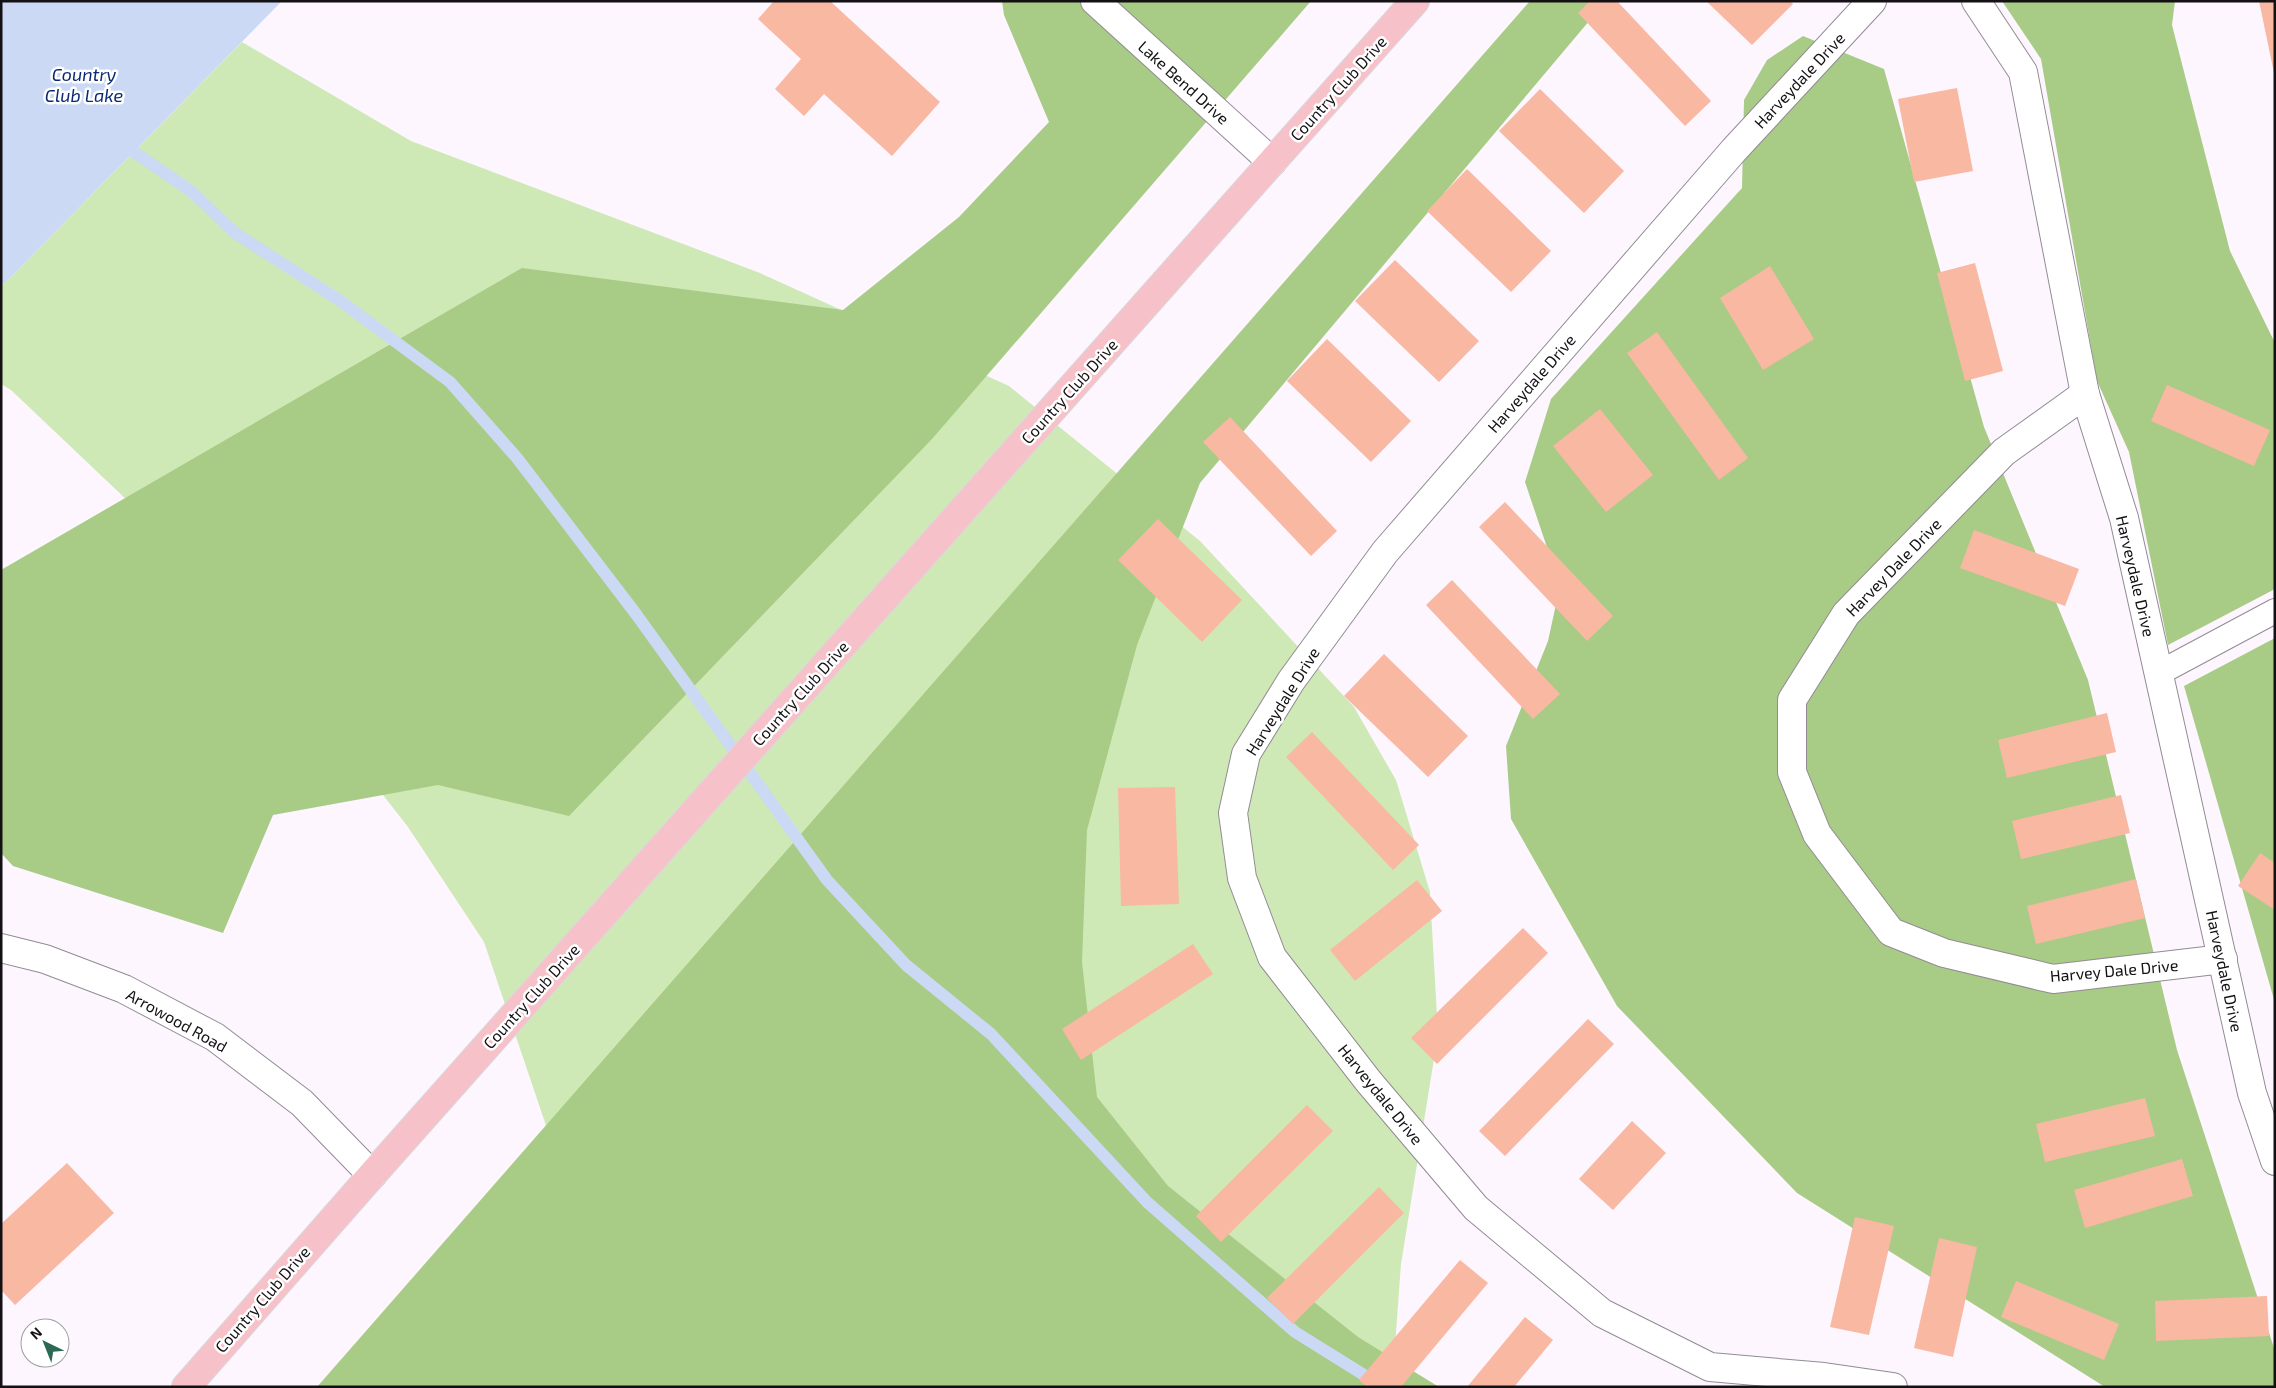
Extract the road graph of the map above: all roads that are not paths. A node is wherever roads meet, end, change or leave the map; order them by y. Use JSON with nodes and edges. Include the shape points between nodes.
{"nodes":[{"id":1,"x":1096,"y":1,"type":"edge"},
{"id":2,"x":1415,"y":1,"type":"edge"},
{"id":3,"x":1872,"y":1,"type":"edge"},
{"id":4,"x":1976,"y":1,"type":"edge"},
{"id":5,"x":1272,"y":162,"type":"junction"},
{"id":6,"x":2085,"y":394,"type":"junction"},
{"id":7,"x":2275,"y":611,"type":"edge"},
{"id":8,"x":2159,"y":673,"type":"junction"},
{"id":9,"x":1,"y":948,"type":"edge"},
{"id":10,"x":2223,"y":959,"type":"junction"},
{"id":11,"x":2275,"y":1160,"type":"edge"},
{"id":12,"x":372,"y":1175,"type":"junction"},
{"id":13,"x":186,"y":1387,"type":"edge"},
{"id":14,"x":1893,"y":1387,"type":"edge"}],
"edges":[{"from":1,"to":5,"type":"street","name":"Lake Bend Drive"},
{"from":2,"to":5,"type":"main road","name":"Country Club Drive"},
{"from":3,"to":14,"type":"street","name":"Harveydale Drive","via":[[1734,150],[1385,552],[1291,680],[1246,754],[1233,813],[1242,878],[1272,957],[1369,1082],[1476,1208],[1602,1313],[1710,1367]]},
{"from":4,"to":6,"type":"street","name":"Harveydale Drive","via":[[2022,72]]},
{"from":5,"to":12,"type":"main road","name":"Country Club Drive"},
{"from":6,"to":8,"type":"street","name":"Harveydale Drive","via":[[2124,518]]},
{"from":6,"to":10,"type":"street","name":"Harvey Dale Drive","via":[[2004,452],[1846,614],[1792,700],[1792,772],[1817,834],[1891,932],[1944,953],[2053,979]]},
{"from":7,"to":8,"type":"lane"},
{"from":8,"to":10,"type":"street","name":"Harveydale Drive"},
{"from":9,"to":12,"type":"street","name":"Arrowood Road","via":[[45,959],[124,989],[215,1037],[302,1103]]},
{"from":10,"to":11,"type":"street","name":"Harveydale Drive","via":[[2252,1093]]},
{"from":12,"to":13,"type":"main road","name":"Country Club Drive"}]}
